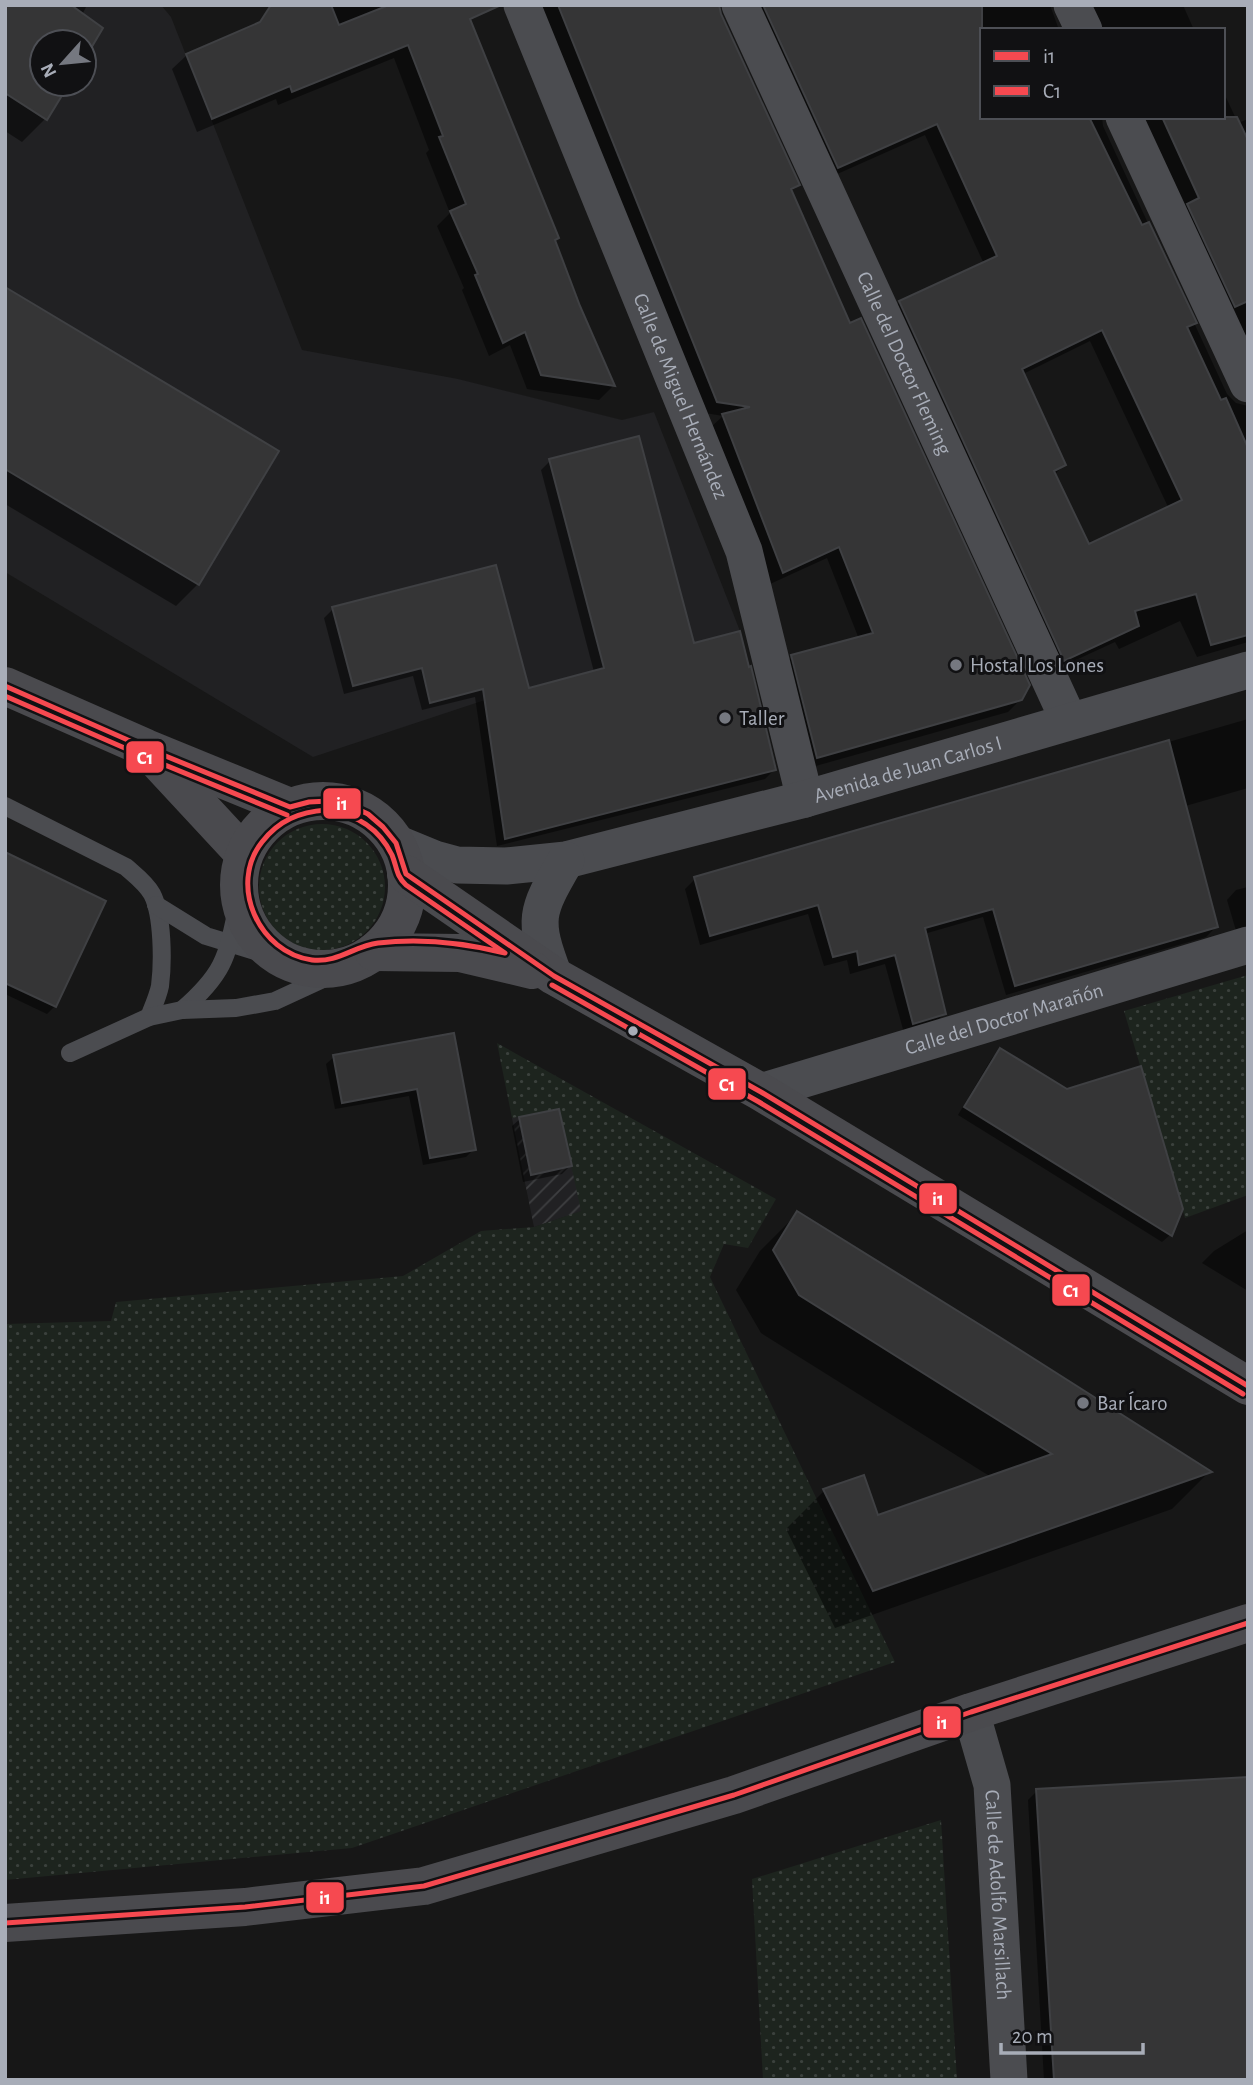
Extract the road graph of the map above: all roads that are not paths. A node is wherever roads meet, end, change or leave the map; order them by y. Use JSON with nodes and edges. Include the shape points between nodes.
{"nodes":[{"id":1,"x":522,"y":5,"type":"edge"},
{"id":2,"x":740,"y":5,"type":"edge"},
{"id":3,"x":1072,"y":5,"type":"edge"},
{"id":4,"x":1083,"y":28,"type":"edge"},
{"id":5,"x":1125,"y":119,"type":"edge"},
{"id":6,"x":1248,"y":384,"type":"edge"},
{"id":7,"x":1248,"y":670,"type":"edge"},
{"id":8,"x":5,"y":686,"type":"edge"},
{"id":9,"x":1069,"y":721,"type":"junction"},
{"id":10,"x":146,"y":748,"type":"junction"},
{"id":11,"x":805,"y":799,"type":"junction"},
{"id":12,"x":5,"y":806,"type":"edge"},
{"id":13,"x":290,"y":807,"type":"junction"},
{"id":14,"x":244,"y":854,"type":"junction"},
{"id":15,"x":401,"y":859,"type":"junction"},
{"id":16,"x":566,"y":860,"type":"junction"},
{"id":17,"x":239,"y":900,"type":"junction"},
{"id":18,"x":156,"y":905,"type":"junction"},
{"id":19,"x":230,"y":944,"type":"junction"},
{"id":20,"x":1248,"y":945,"type":"edge"},
{"id":21,"x":278,"y":958,"type":"junction"},
{"id":22,"x":364,"y":958,"type":"junction"},
{"id":23,"x":554,"y":976,"type":"junction"},
{"id":24,"x":182,"y":1010,"type":"junction"},
{"id":25,"x":149,"y":1017,"type":"junction"},
{"id":26,"x":70,"y":1053,"type":"dead end"},
{"id":27,"x":761,"y":1092,"type":"junction"},
{"id":28,"x":1248,"y":1386,"type":"edge"},
{"id":29,"x":1248,"y":1623,"type":"edge"},
{"id":30,"x":971,"y":1712,"type":"junction"},
{"id":31,"x":5,"y":1923,"type":"edge"},
{"id":32,"x":1009,"y":2080,"type":"edge"}],
"edges":[{"from":1,"to":11,"type":"street","name":"Calle de Miguel Hernández","via":[[744,551]]},
{"from":2,"to":9,"type":"street","name":"Calle del Doctor Fleming"},
{"from":3,"to":4,"type":"street"},
{"from":5,"to":6,"type":"street"},
{"from":7,"to":9,"type":"street","name":"Avenida de Juan Carlos I"},
{"from":8,"to":10,"type":"main road"},
{"from":9,"to":11,"type":"street","name":"Avenida de Juan Carlos I"},
{"from":10,"to":13,"type":"main road"},
{"from":10,"to":14,"type":"main road"},
{"from":11,"to":16,"type":"street","name":"Avenida de Juan Carlos I"},
{"from":12,"to":18,"type":"lane","via":[[126,867],[146,886]]},
{"from":13,"to":14,"type":"main road","via":[[255,834]]},
{"from":13,"to":15,"type":"main road","via":[[329,801],[349,805],[383,827]]},
{"from":14,"to":17,"type":"main road"},
{"from":15,"to":16,"type":"street","name":"Avenida de Juan Carlos I","via":[[506,866]]},
{"from":15,"to":22,"type":"main road","via":[[407,896],[401,917],[390,936]]},
{"from":15,"to":23,"type":"main road"},
{"from":16,"to":23,"type":"street","via":[[545,898],[539,920]]},
{"from":17,"to":19,"type":"lane"},
{"from":17,"to":21,"type":"main road","via":[[246,922]]},
{"from":18,"to":19,"type":"lane","via":[[206,936]]},
{"from":18,"to":25,"type":"lane","via":[[160,988]]},
{"from":19,"to":21,"type":"lane"},
{"from":19,"to":24,"type":"lane","via":[[216,977]]},
{"from":20,"to":27,"type":"street","name":"Calle del Doctor Marañón"},
{"from":21,"to":22,"type":"main road","via":[[327,970]]},
{"from":22,"to":23,"type":"main road","via":[[460,953]]},
{"from":22,"to":24,"type":"lane","via":[[275,1001]]},
{"from":23,"to":27,"type":"main road"},
{"from":24,"to":25,"type":"lane"},
{"from":25,"to":26,"type":"lane"},
{"from":27,"to":28,"type":"main road"},
{"from":29,"to":30,"type":"main road"},
{"from":30,"to":31,"type":"main road","via":[[734,1796],[424,1886],[245,1907]]},
{"from":30,"to":32,"type":"street","name":"Calle de Adolfo Marsillach","via":[[992,1785]]}]}
